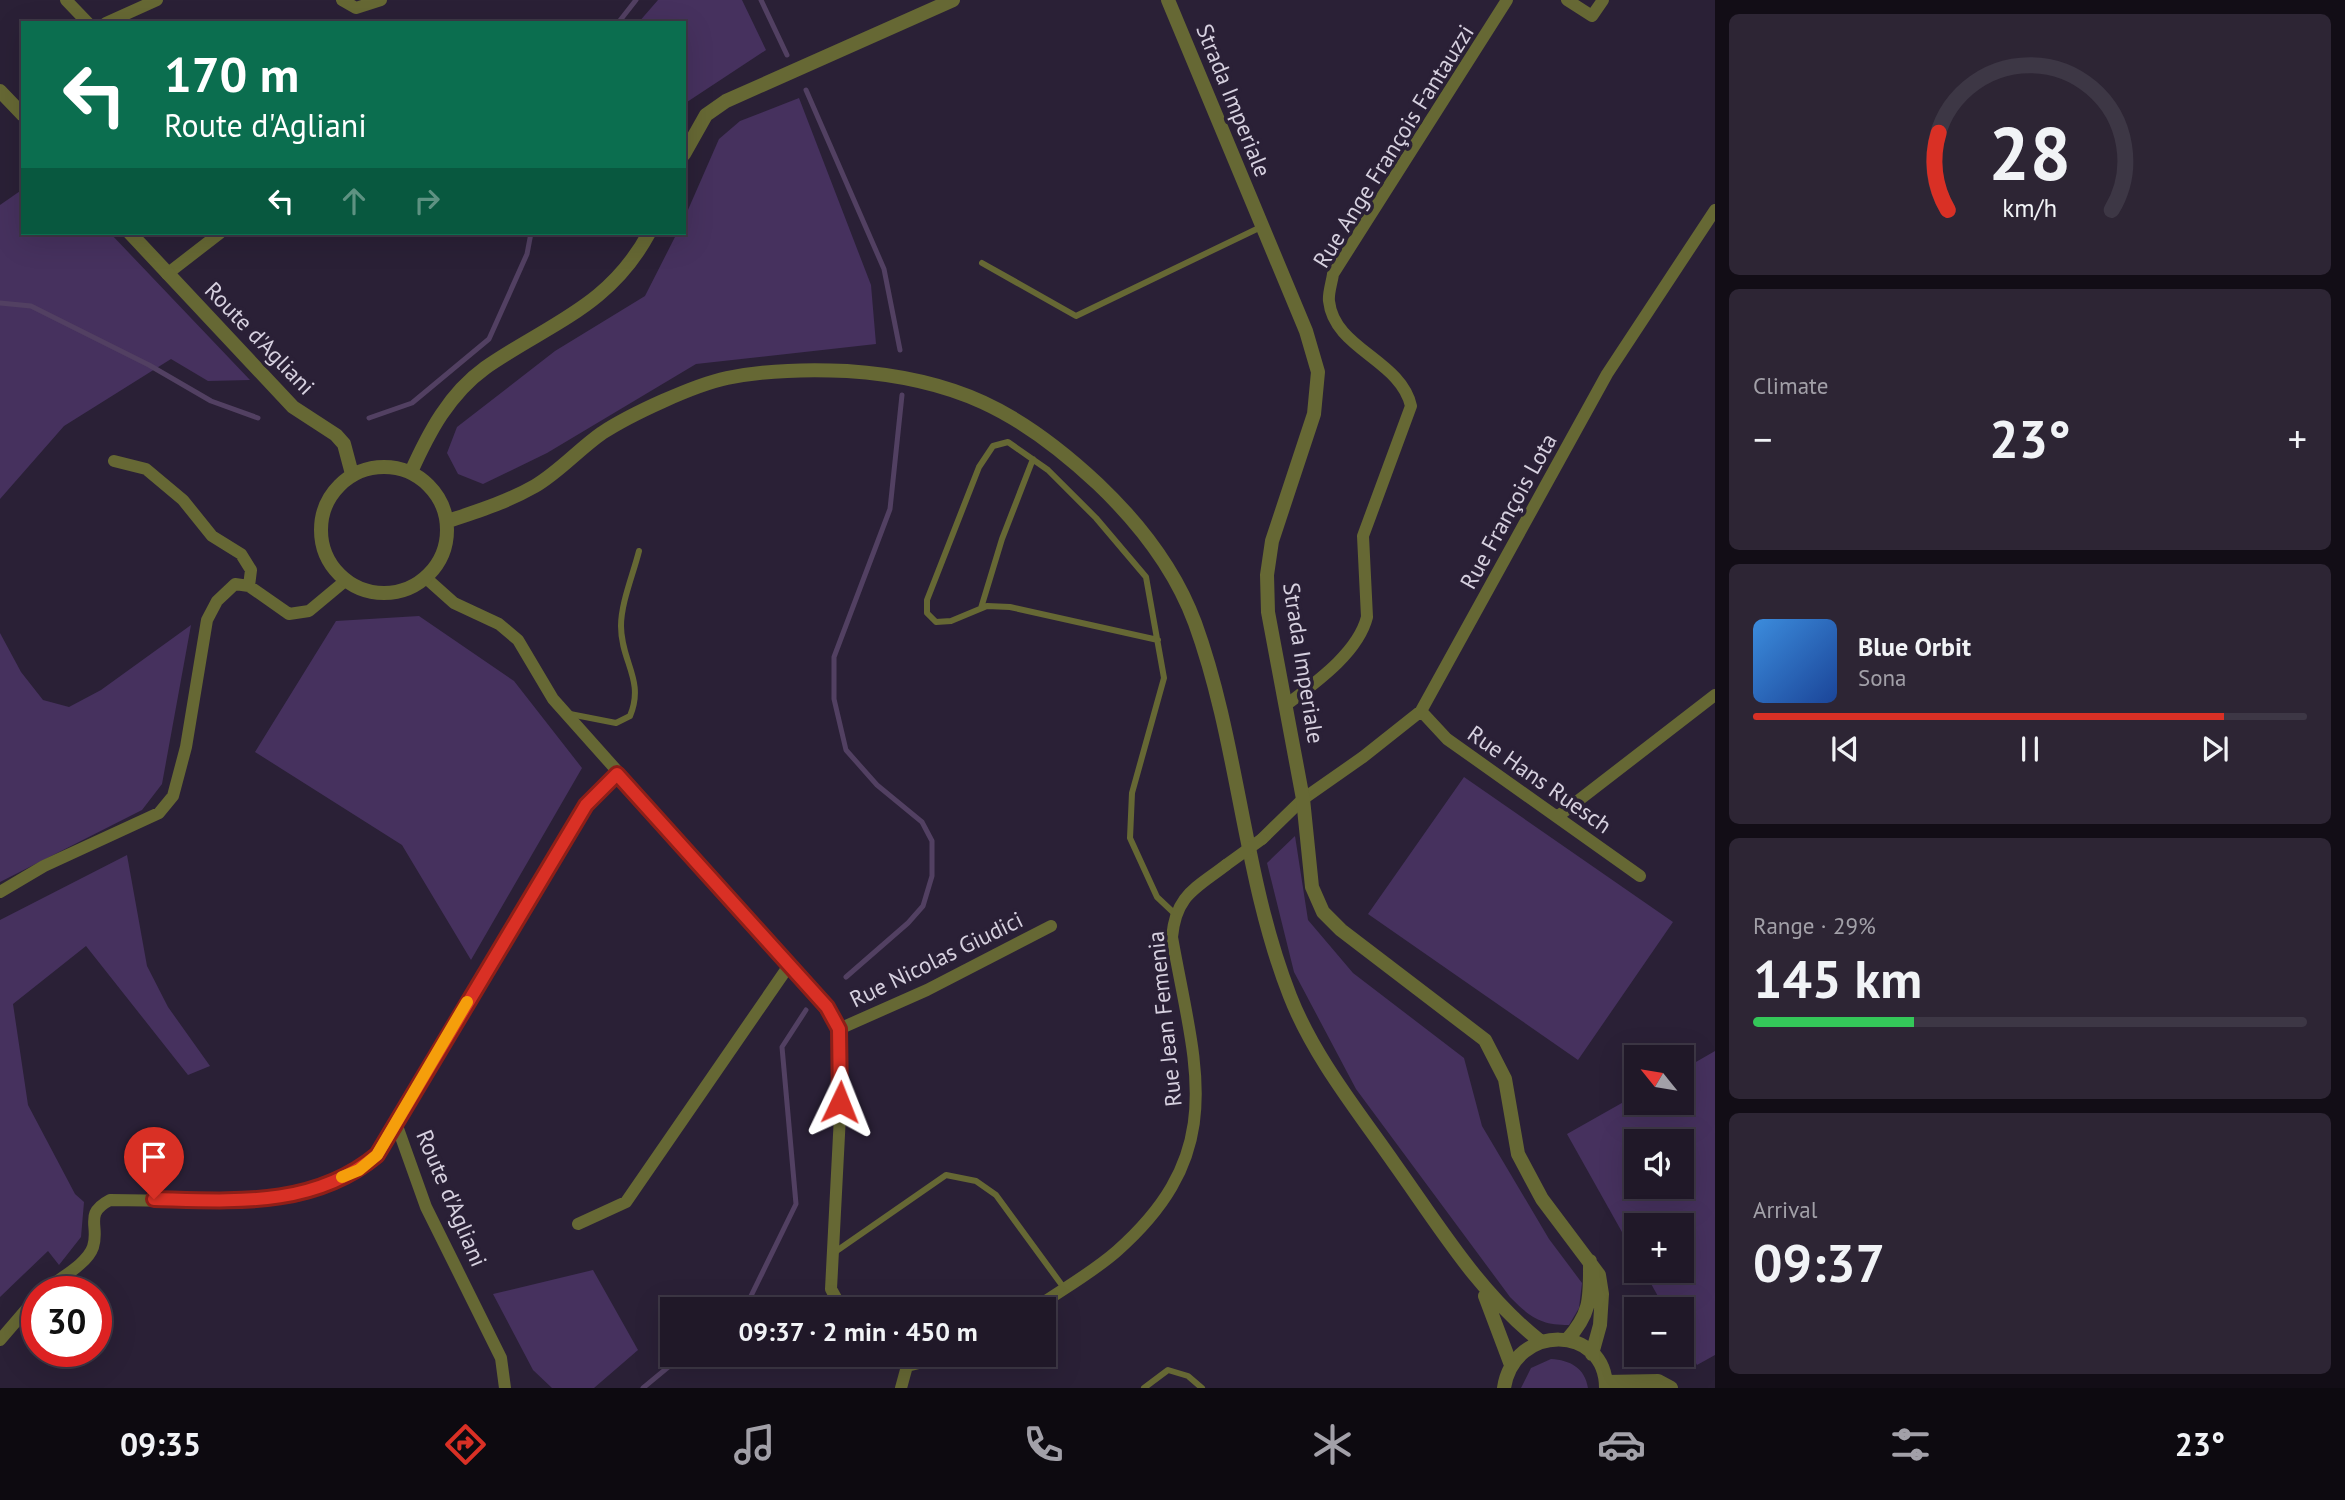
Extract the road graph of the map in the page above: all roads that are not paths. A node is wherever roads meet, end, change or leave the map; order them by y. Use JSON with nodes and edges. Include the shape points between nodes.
{"nodes":[{"id":1,"x":66,"y":0,"type":"edge"},
{"id":2,"x":157,"y":0,"type":"edge"},
{"id":3,"x":342,"y":0,"type":"edge"},
{"id":4,"x":381,"y":0,"type":"edge"},
{"id":5,"x":953,"y":0,"type":"edge"},
{"id":6,"x":1168,"y":0,"type":"edge"},
{"id":7,"x":1507,"y":0,"type":"edge"},
{"id":8,"x":1567,"y":0,"type":"edge"},
{"id":9,"x":1603,"y":0,"type":"edge"},
{"id":10,"x":86,"y":21,"type":"edge"},
{"id":11,"x":110,"y":21,"type":"edge"},
{"id":12,"x":0,"y":91,"type":"edge"},
{"id":13,"x":21,"y":113,"type":"edge"},
{"id":14,"x":686,"y":151,"type":"edge"},
{"id":15,"x":1715,"y":210,"type":"edge"},
{"id":16,"x":1261,"y":227,"type":"junction"},
{"id":17,"x":132,"y":235,"type":"edge"},
{"id":18,"x":217,"y":235,"type":"edge"},
{"id":19,"x":648,"y":235,"type":"edge"},
{"id":20,"x":982,"y":263,"type":"dead end"},
{"id":21,"x":167,"y":274,"type":"junction"},
{"id":22,"x":1033,"y":459,"type":"junction"},
{"id":23,"x":114,"y":461,"type":"dead end"},
{"id":24,"x":411,"y":472,"type":"junction"},
{"id":25,"x":352,"y":474,"type":"junction"},
{"id":26,"x":448,"y":521,"type":"junction"},
{"id":27,"x":639,"y":551,"type":"dead end"},
{"id":28,"x":426,"y":578,"type":"junction"},
{"id":29,"x":345,"y":580,"type":"junction"},
{"id":30,"x":249,"y":586,"type":"junction"},
{"id":31,"x":981,"y":608,"type":"junction"},
{"id":32,"x":1158,"y":640,"type":"junction"},
{"id":33,"x":1715,"y":695,"type":"edge"},
{"id":34,"x":1286,"y":705,"type":"junction"},
{"id":35,"x":1421,"y":711,"type":"junction"},
{"id":36,"x":565,"y":713,"type":"junction"},
{"id":37,"x":617,"y":774,"type":"junction"},
{"id":38,"x":1303,"y":799,"type":"junction"},
{"id":39,"x":1558,"y":817,"type":"junction"},
{"id":40,"x":1640,"y":876,"type":"dead end"},
{"id":41,"x":0,"y":892,"type":"edge"},
{"id":42,"x":1175,"y":914,"type":"junction"},
{"id":43,"x":1051,"y":926,"type":"dead end"},
{"id":44,"x":790,"y":964,"type":"junction"},
{"id":45,"x":839,"y":1029,"type":"junction"},
{"id":46,"x":396,"y":1123,"type":"junction"},
{"id":47,"x":578,"y":1224,"type":"dead end"},
{"id":48,"x":831,"y":1255,"type":"junction"},
{"id":49,"x":1590,"y":1260,"type":"junction"},
{"id":50,"x":63,"y":1276,"type":"edge"},
{"id":51,"x":1480,"y":1285,"type":"junction"},
{"id":52,"x":1064,"y":1288,"type":"junction"},
{"id":53,"x":835,"y":1297,"type":"edge"},
{"id":54,"x":1051,"y":1297,"type":"edge"},
{"id":55,"x":21,"y":1316,"type":"edge"},
{"id":56,"x":0,"y":1340,"type":"edge"},
{"id":57,"x":1567,"y":1340,"type":"junction"},
{"id":58,"x":1540,"y":1341,"type":"junction"},
{"id":59,"x":1592,"y":1354,"type":"junction"},
{"id":60,"x":1511,"y":1365,"type":"junction"},
{"id":61,"x":907,"y":1367,"type":"edge"},
{"id":62,"x":1606,"y":1385,"type":"edge"},
{"id":63,"x":505,"y":1388,"type":"edge"},
{"id":64,"x":901,"y":1388,"type":"edge"},
{"id":65,"x":1144,"y":1388,"type":"edge"},
{"id":66,"x":1202,"y":1388,"type":"edge"},
{"id":67,"x":1504,"y":1388,"type":"edge"},
{"id":68,"x":1671,"y":1388,"type":"edge"}],
"edges":[{"from":1,"to":10,"type":"street"},
{"from":2,"to":11,"type":"street"},
{"from":3,"to":4,"type":"street","via":[[356,8]]},
{"from":5,"to":14,"type":"street","via":[[726,101],[706,115]]},
{"from":6,"to":16,"type":"street","name":"Strada Imperiale"},
{"from":7,"to":34,"type":"street","name":"Rue Ange François Fantauzzi","via":[[1333,274],[1329,300],[1338,327],[1389,370],[1408,392],[1411,405],[1363,536],[1364,629],[1332,667]]},
{"from":8,"to":9,"type":"street","via":[[1592,16]]},
{"from":12,"to":13,"type":"street"},
{"from":15,"to":35,"type":"street","name":"Rue François Lota","via":[[1608,373]]},
{"from":16,"to":20,"type":"lane","via":[[1076,316]]},
{"from":16,"to":34,"type":"street","name":"Strada Imperiale","via":[[1306,331],[1318,372],[1314,414],[1272,541],[1267,575],[1268,612]]},
{"from":17,"to":21,"type":"street","name":"Route d'Agliani"},
{"from":18,"to":21,"type":"street"},
{"from":19,"to":24,"type":"street","via":[[620,275],[593,303],[484,369],[454,398],[431,426]]},
{"from":21,"to":25,"type":"street","name":"Route d'Agliani","via":[[293,407],[344,444]]},
{"from":22,"to":31,"type":"lane"},
{"from":22,"to":31,"type":"lane","via":[[1008,442],[993,446],[979,467],[927,600],[927,613],[936,622],[951,621]]},
{"from":22,"to":32,"type":"lane","via":[[1096,518],[1146,577]]},
{"from":23,"to":30,"type":"street","via":[[146,469],[183,500],[212,536],[241,554],[251,570]]},
{"from":24,"to":25,"type":"street","via":[[392,466]]},
{"from":24,"to":26,"type":"street","via":[[435,492]]},
{"from":25,"to":29,"type":"street","via":[[325,505],[320,526],[322,547]]},
{"from":26,"to":28,"type":"street","via":[[447,542]]},
{"from":26,"to":51,"type":"street","via":[[529,489],[604,432],[724,378],[797,368],[920,379],[978,399],[1036,433],[1124,509],[1166,561],[1198,633],[1218,703],[1265,911],[1290,997],[1317,1052]]},
{"from":27,"to":36,"type":"lane","via":[[621,622],[622,647],[635,677],[637,700],[630,716],[616,723]]},
{"from":28,"to":29,"type":"street","via":[[408,589],[386,594],[365,591]]},
{"from":28,"to":36,"type":"street","via":[[454,603],[499,624],[518,640]]},
{"from":29,"to":30,"type":"street","via":[[309,611],[289,614]]},
{"from":30,"to":41,"type":"street","via":[[235,584],[217,601],[207,620],[173,796],[159,813],[44,866]]},
{"from":31,"to":32,"type":"lane","via":[[1010,607]]},
{"from":32,"to":42,"type":"lane","via":[[1164,678],[1132,793],[1129,838],[1157,897]]},
{"from":33,"to":39,"type":"street"},
{"from":34,"to":38,"type":"street","name":"Strada Imperiale"},
{"from":35,"to":38,"type":"street","name":"Rue François Lota"},
{"from":35,"to":39,"type":"street","name":"Rue Hans Ruesch","via":[[1447,739]]},
{"from":36,"to":37,"type":"street"},
{"from":37,"to":44,"type":"street"},
{"from":37,"to":46,"type":"street","name":"Route d'Agliani","via":[[586,805]]},
{"from":38,"to":42,"type":"street","name":"Rue Jean Femenia","bridge":true,"via":[[1262,839],[1185,897]]},
{"from":38,"to":49,"type":"street","name":"Strada Imperiale","via":[[1312,887],[1323,912],[1485,1040],[1505,1079],[1518,1154],[1542,1199]]},
{"from":39,"to":40,"type":"street","name":"Rue Hans Ruesch"},
{"from":42,"to":52,"type":"street","name":"Rue Jean Femenia","via":[[1172,937],[1198,1100],[1192,1143],[1182,1174],[1156,1211],[1116,1251]]},
{"from":43,"to":45,"type":"street","name":"Rue Nicolas Giudici"},
{"from":44,"to":45,"type":"street","via":[[827,1007]]},
{"from":44,"to":47,"type":"street","via":[[626,1202]]},
{"from":45,"to":48,"type":"street","via":[[842,1077]]},
{"from":46,"to":50,"type":"street","via":[[377,1155],[359,1170],[300,1195],[252,1202],[110,1199],[98,1206],[93,1217],[93,1247]]},
{"from":46,"to":63,"type":"street","name":"Route d'Agliani","via":[[426,1207],[501,1358]]},
{"from":48,"to":52,"type":"lane","via":[[946,1175],[976,1181],[996,1195]]},
{"from":48,"to":53,"type":"street","via":[[831,1289]]},
{"from":49,"to":57,"type":"street","via":[[1590,1298],[1583,1323]]},
{"from":49,"to":59,"type":"street","name":"Strada Imperiale","via":[[1602,1294]]},
{"from":51,"to":58,"type":"street"},
{"from":51,"to":60,"type":"street"},
{"from":52,"to":54,"type":"street","name":"Rue Jean Femenia"},
{"from":55,"to":56,"type":"street"},
{"from":57,"to":58,"type":"street"},
{"from":57,"to":59,"type":"street"},
{"from":58,"to":60,"type":"street"},
{"from":59,"to":62,"type":"street"},
{"from":60,"to":67,"type":"street"},
{"from":61,"to":64,"type":"street"},
{"from":62,"to":68,"type":"street","via":[[1658,1381]]},
{"from":65,"to":66,"type":"lane","via":[[1168,1370],[1188,1376]]}]}
